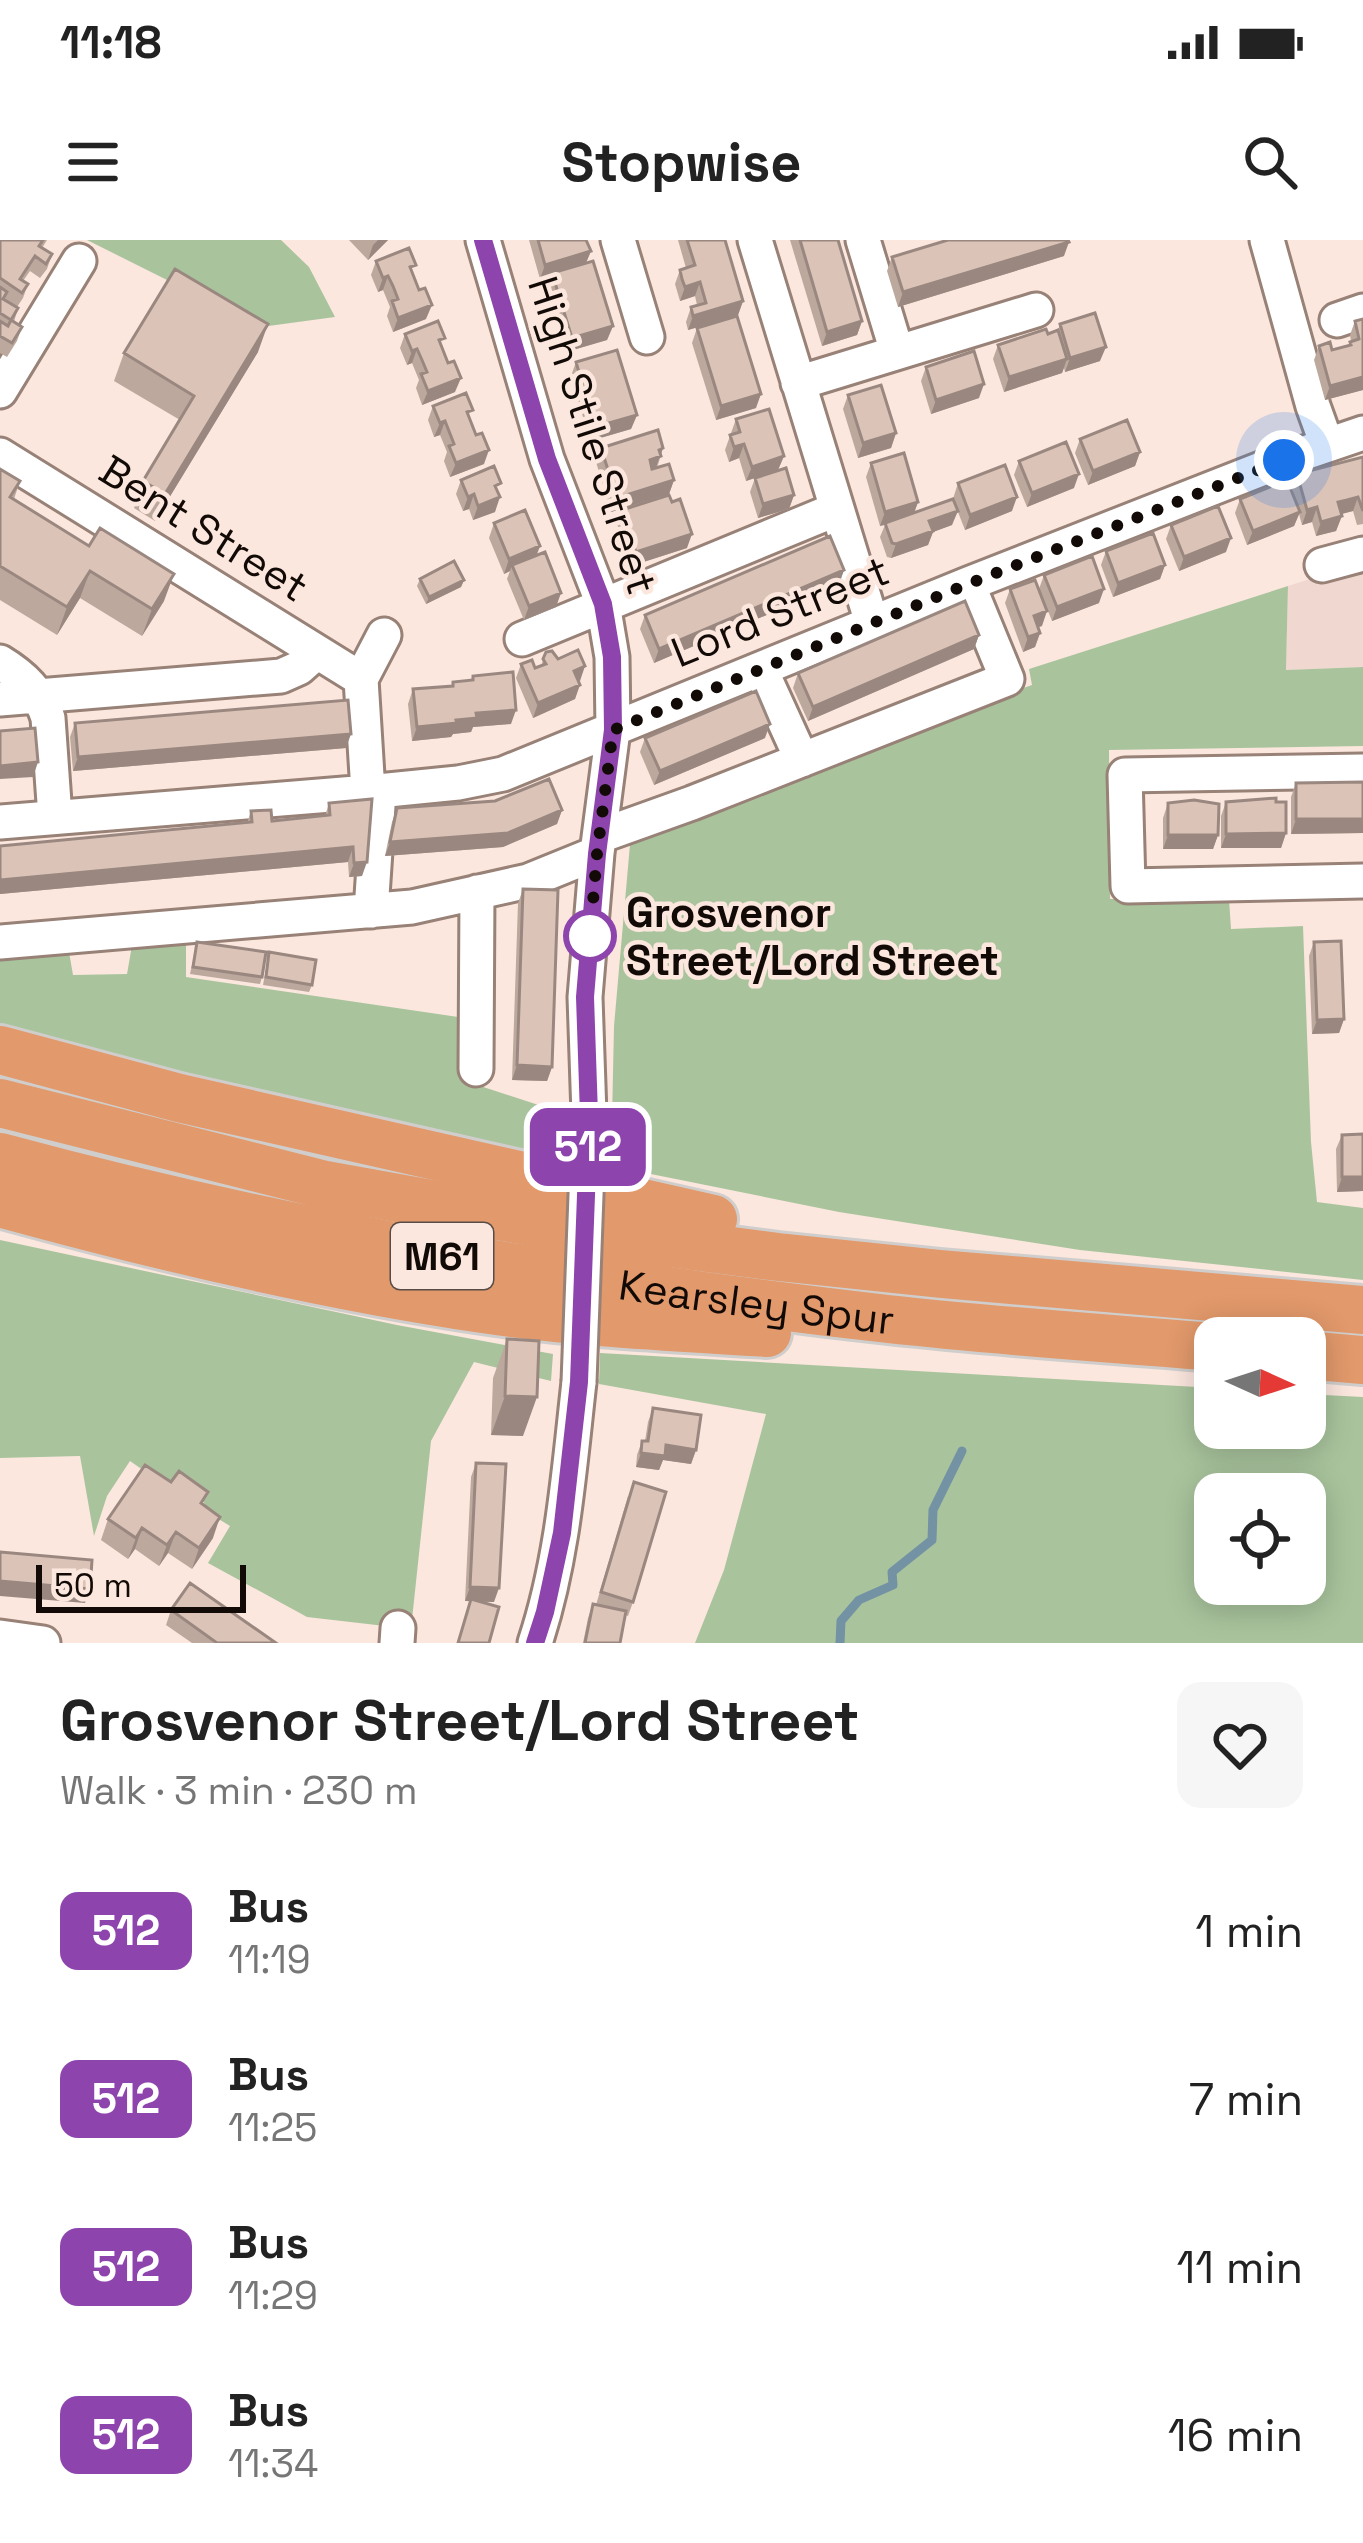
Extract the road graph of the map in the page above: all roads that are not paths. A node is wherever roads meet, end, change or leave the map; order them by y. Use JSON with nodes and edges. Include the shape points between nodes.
{"nodes":[{"id":1,"x":483,"y":240,"type":"edge"},
{"id":2,"x":618,"y":240,"type":"edge"},
{"id":3,"x":755,"y":240,"type":"edge"},
{"id":4,"x":863,"y":240,"type":"edge"},
{"id":5,"x":1267,"y":240,"type":"edge"},
{"id":6,"x":80,"y":261,"type":"dead end"},
{"id":7,"x":1036,"y":310,"type":"dead end"},
{"id":8,"x":647,"y":337,"type":"dead end"},
{"id":9,"x":897,"y":352,"type":"junction"},
{"id":10,"x":799,"y":383,"type":"junction"},
{"id":11,"x":0,"y":391,"type":"edge"},
{"id":12,"x":1363,"y":433,"type":"edge"},
{"id":13,"x":1327,"y":445,"type":"junction"},
{"id":14,"x":0,"y":454,"type":"edge"},
{"id":15,"x":837,"y":508,"type":"junction"},
{"id":16,"x":1363,"y":554,"type":"edge"},
{"id":17,"x":1322,"y":565,"type":"dead end"},
{"id":18,"x":968,"y":584,"type":"junction"},
{"id":19,"x":603,"y":604,"type":"junction"},
{"id":20,"x":872,"y":623,"type":"junction"},
{"id":21,"x":385,"y":635,"type":"dead end"},
{"id":22,"x":522,"y":639,"type":"dead end"},
{"id":23,"x":317,"y":652,"type":"junction"},
{"id":24,"x":0,"y":662,"type":"edge"},
{"id":25,"x":761,"y":670,"type":"junction"},
{"id":26,"x":361,"y":679,"type":"junction"},
{"id":27,"x":39,"y":696,"type":"junction"},
{"id":28,"x":0,"y":699,"type":"edge"},
{"id":29,"x":613,"y":730,"type":"junction"},
{"id":30,"x":802,"y":760,"type":"junction"},
{"id":31,"x":1363,"y":771,"type":"edge"},
{"id":32,"x":374,"y":791,"type":"junction"},
{"id":33,"x":55,"y":818,"type":"junction"},
{"id":34,"x":0,"y":822,"type":"edge"},
{"id":35,"x":598,"y":845,"type":"junction"},
{"id":36,"x":1363,"y":881,"type":"edge"},
{"id":37,"x":477,"y":892,"type":"junction"},
{"id":38,"x":370,"y":910,"type":"junction"},
{"id":39,"x":0,"y":942,"type":"edge"},
{"id":40,"x":0,"y":1050,"type":"edge"},
{"id":41,"x":476,"y":1069,"type":"dead end"},
{"id":42,"x":0,"y":1103,"type":"edge"},
{"id":43,"x":0,"y":1157,"type":"edge"},
{"id":44,"x":0,"y":1203,"type":"edge"},
{"id":45,"x":1169,"y":1293,"type":"junction"},
{"id":46,"x":1363,"y":1310,"type":"edge"},
{"id":47,"x":1167,"y":1343,"type":"junction"},
{"id":48,"x":1194,"y":1345,"type":"edge"},
{"id":49,"x":1326,"y":1357,"type":"edge"},
{"id":50,"x":1363,"y":1360,"type":"edge"},
{"id":51,"x":0,"y":1637,"type":"edge"},
{"id":52,"x":43,"y":1643,"type":"edge"},
{"id":53,"x":535,"y":1643,"type":"edge"}],
"edges":[{"from":1,"to":19,"type":"street","name":"High Stile Street","via":[[547,459]]},
{"from":2,"to":8,"type":"street"},
{"from":3,"to":10,"type":"street"},
{"from":4,"to":9,"type":"street"},
{"from":5,"to":13,"type":"street"},
{"from":6,"to":11,"type":"street"},
{"from":7,"to":9,"type":"street"},
{"from":9,"to":10,"type":"street"},
{"from":10,"to":15,"type":"street"},
{"from":12,"to":13,"type":"street","name":"Lord Street"},
{"from":13,"to":18,"type":"street","name":"Lord Street"},
{"from":14,"to":23,"type":"street","name":"Bent Street"},
{"from":15,"to":19,"type":"street"},
{"from":15,"to":20,"type":"street"},
{"from":16,"to":17,"type":"street"},
{"from":18,"to":20,"type":"street","name":"Lord Street"},
{"from":18,"to":30,"type":"street","via":[[1007,679]]},
{"from":19,"to":22,"type":"street"},
{"from":19,"to":29,"type":"street","name":"High Stile Street"},
{"from":20,"to":25,"type":"street","name":"Lord Street"},
{"from":21,"to":26,"type":"street"},
{"from":23,"to":26,"type":"street","name":"Bent Street"},
{"from":23,"to":27,"type":"street","via":[[280,676]]},
{"from":24,"to":27,"type":"street"},
{"from":25,"to":29,"type":"street","name":"Lord Street"},
{"from":25,"to":30,"type":"street"},
{"from":26,"to":32,"type":"street"},
{"from":27,"to":28,"type":"street"},
{"from":27,"to":33,"type":"street","via":[[48,718]]},
{"from":29,"to":32,"type":"street","name":"Lord Street","via":[[502,774]]},
{"from":29,"to":35,"type":"street","name":"High Stile Street"},
{"from":30,"to":35,"type":"street"},
{"from":31,"to":36,"type":"street","via":[[1125,775],[1128,886]]},
{"from":32,"to":33,"type":"street","name":"Lord Street"},
{"from":32,"to":38,"type":"street"},
{"from":33,"to":34,"type":"street","name":"Lord Street"},
{"from":35,"to":37,"type":"street","via":[[528,880]]},
{"from":35,"to":53,"type":"street","name":"High Stile Street","bridge":true,"via":[[585,997],[579,1382],[562,1533]]},
{"from":37,"to":38,"type":"street"},
{"from":37,"to":41,"type":"street"},
{"from":38,"to":39,"type":"street"},
{"from":40,"to":45,"type":"highway","via":[[680,1214]]},
{"from":42,"to":45,"type":"highway","name":"Kearsley Spur","number":"M61","via":[[325,1185],[599,1234]]},
{"from":43,"to":47,"type":"highway","name":"Kearsley Spur","number":"M61","via":[[476,1262],[891,1319]]},
{"from":44,"to":47,"type":"highway","via":[[315,1281],[488,1310],[967,1345]]},
{"from":45,"to":46,"type":"highway"},
{"from":47,"to":48,"type":"highway"},
{"from":49,"to":50,"type":"highway"},
{"from":51,"to":52,"type":"street"}]}
